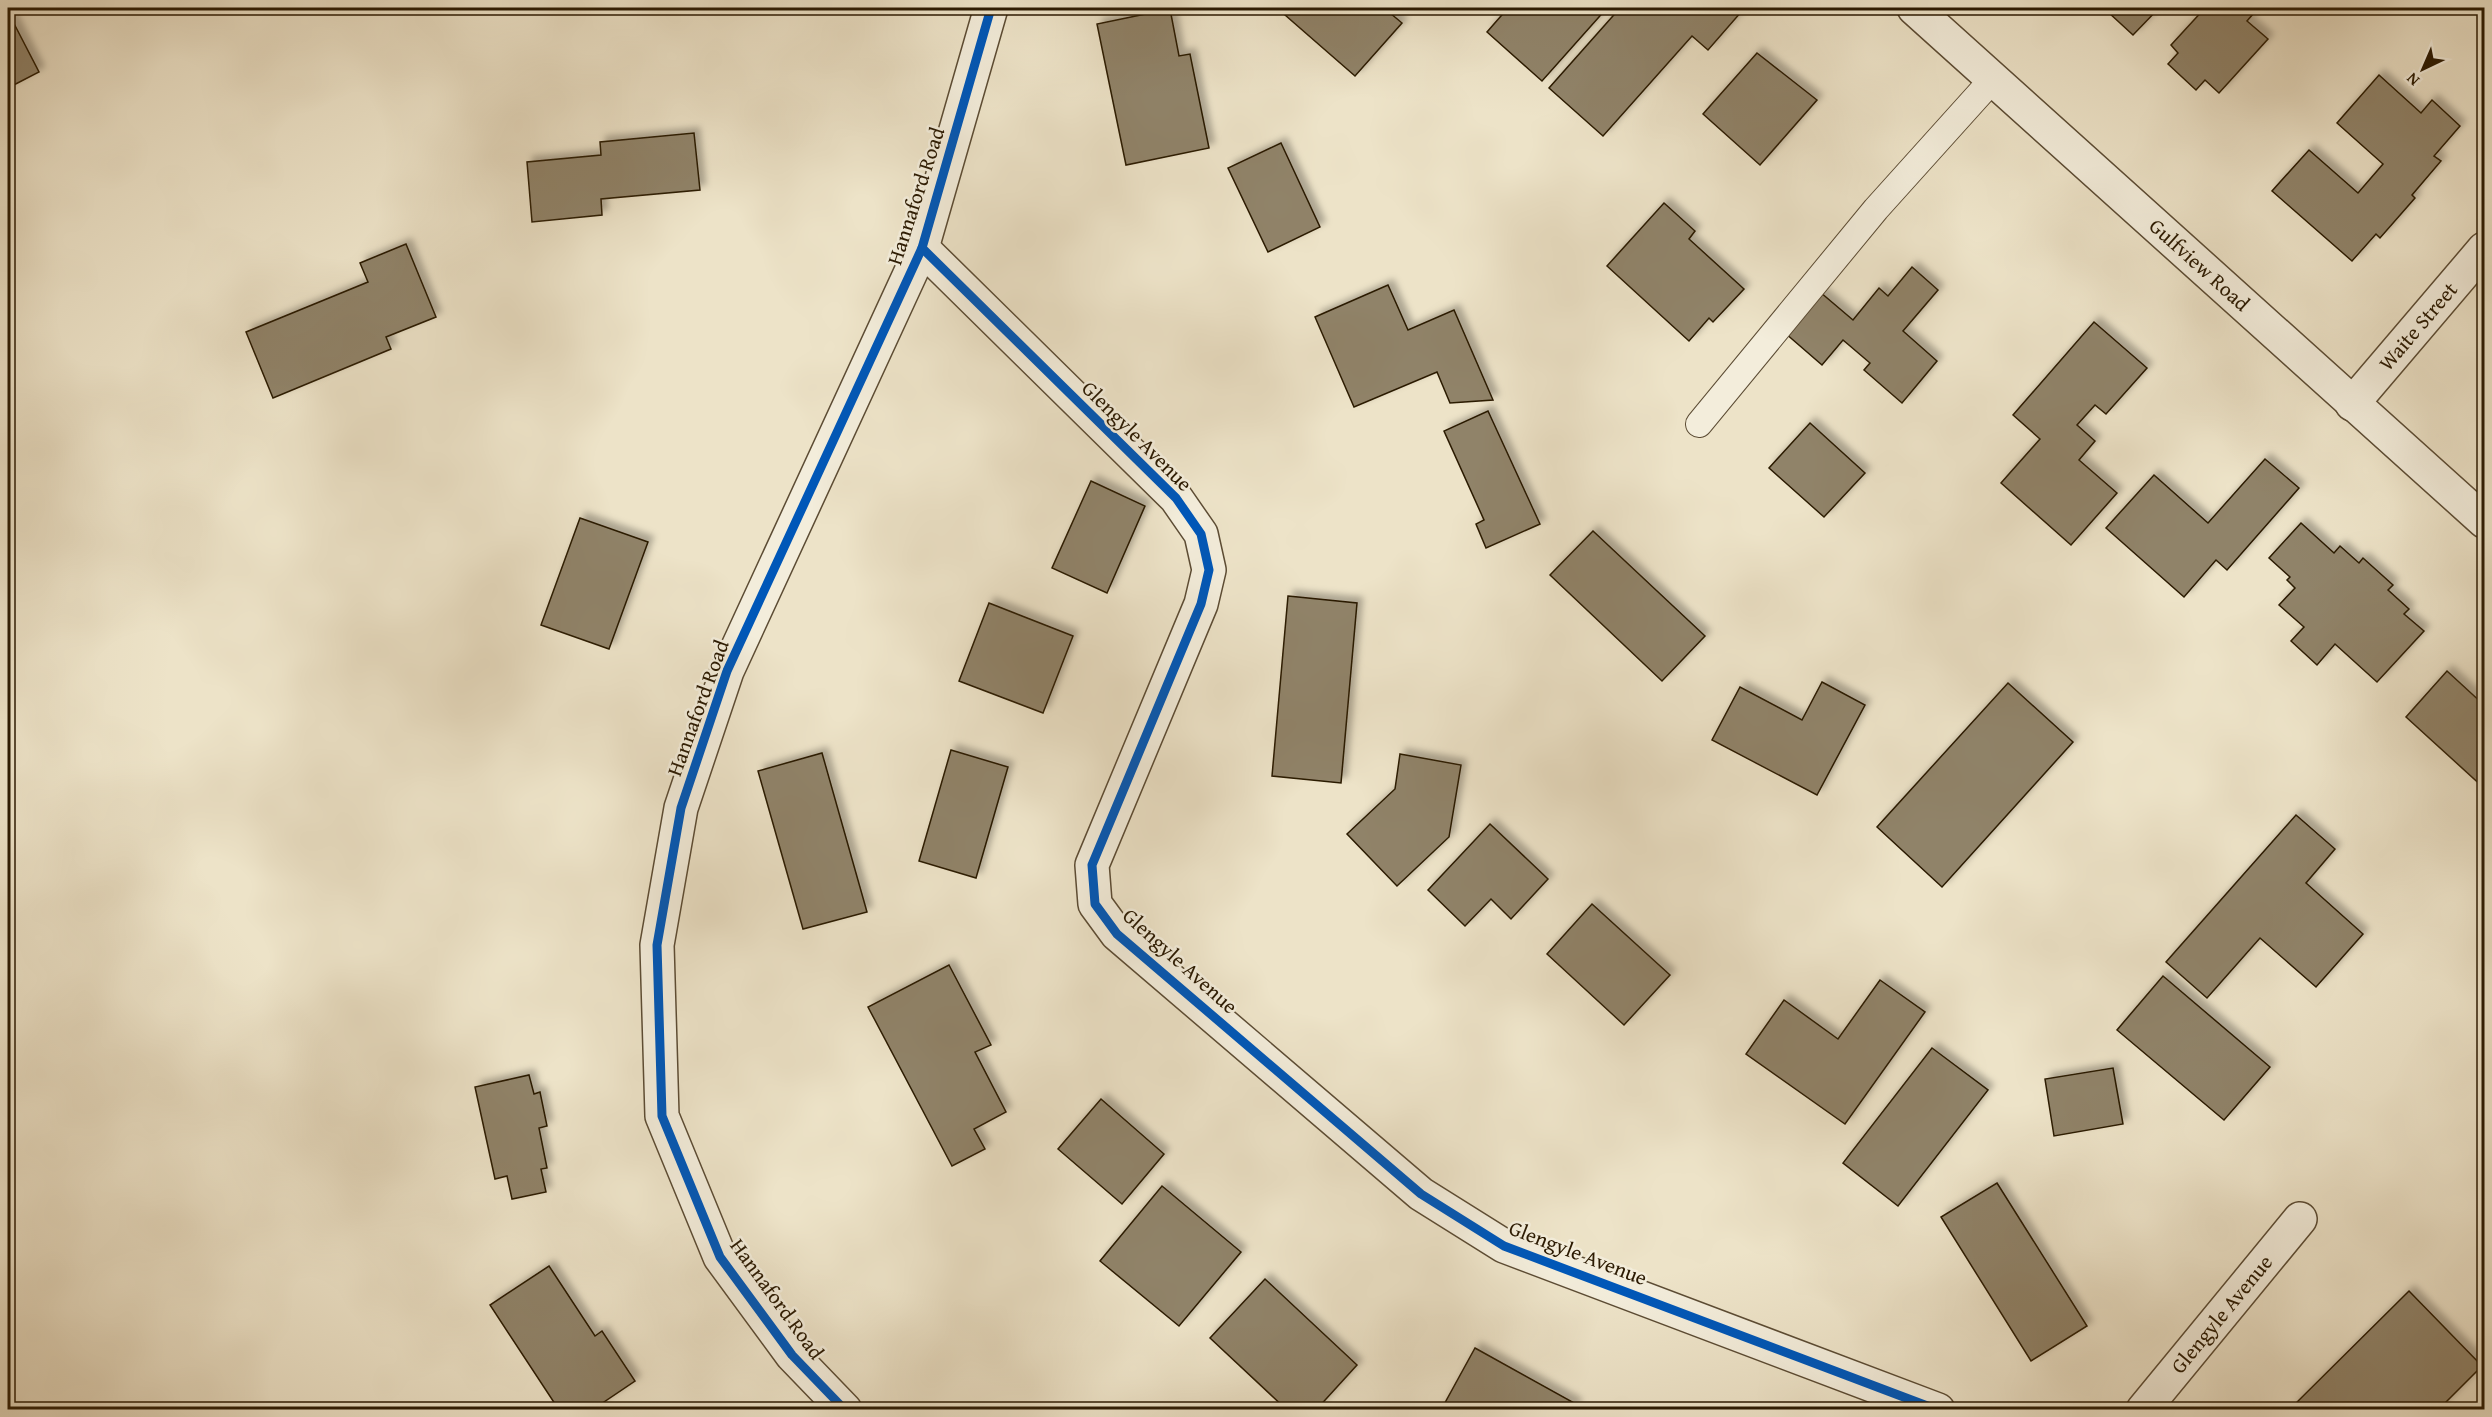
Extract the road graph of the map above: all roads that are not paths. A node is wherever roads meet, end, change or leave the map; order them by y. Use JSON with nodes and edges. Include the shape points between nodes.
{"nodes":[{"id":1,"x":991,"y":8,"type":"edge"},
{"id":2,"x":1914,"y":8,"type":"edge"},
{"id":3,"x":1993,"y":79,"type":"junction"},
{"id":4,"x":922,"y":248,"type":"junction"},
{"id":5,"x":2484,"y":249,"type":"edge"},
{"id":6,"x":2352,"y":404,"type":"junction"},
{"id":7,"x":1699,"y":424,"type":"dead end"},
{"id":8,"x":2484,"y":521,"type":"edge"},
{"id":9,"x":2300,"y":1219,"type":"dead end"},
{"id":10,"x":845,"y":1410,"type":"edge"},
{"id":11,"x":1938,"y":1410,"type":"edge"},
{"id":12,"x":2143,"y":1410,"type":"edge"}],
"edges":[{"from":1,"to":4,"type":"street","name":"Hannaford Road"},
{"from":2,"to":3,"type":"street","name":"Gulfview Road"},
{"from":3,"to":6,"type":"street","name":"Gulfview Road"},
{"from":3,"to":7,"type":"lane","via":[[1876,208]]},
{"from":4,"to":10,"type":"street","name":"Hannaford Road","via":[[727,670],[681,808],[657,945],[662,1116],[720,1257],[792,1355]]},
{"from":4,"to":11,"type":"street","name":"Glengyle Avenue","via":[[1176,498],[1201,534],[1209,570],[1201,604],[1092,865],[1095,904],[1117,934],[1421,1194],[1504,1246]]},
{"from":5,"to":6,"type":"street","name":"Waite Street"},
{"from":6,"to":8,"type":"street","name":"Gulfview Road"},
{"from":9,"to":12,"type":"street","name":"Glengyle Avenue"}]}
